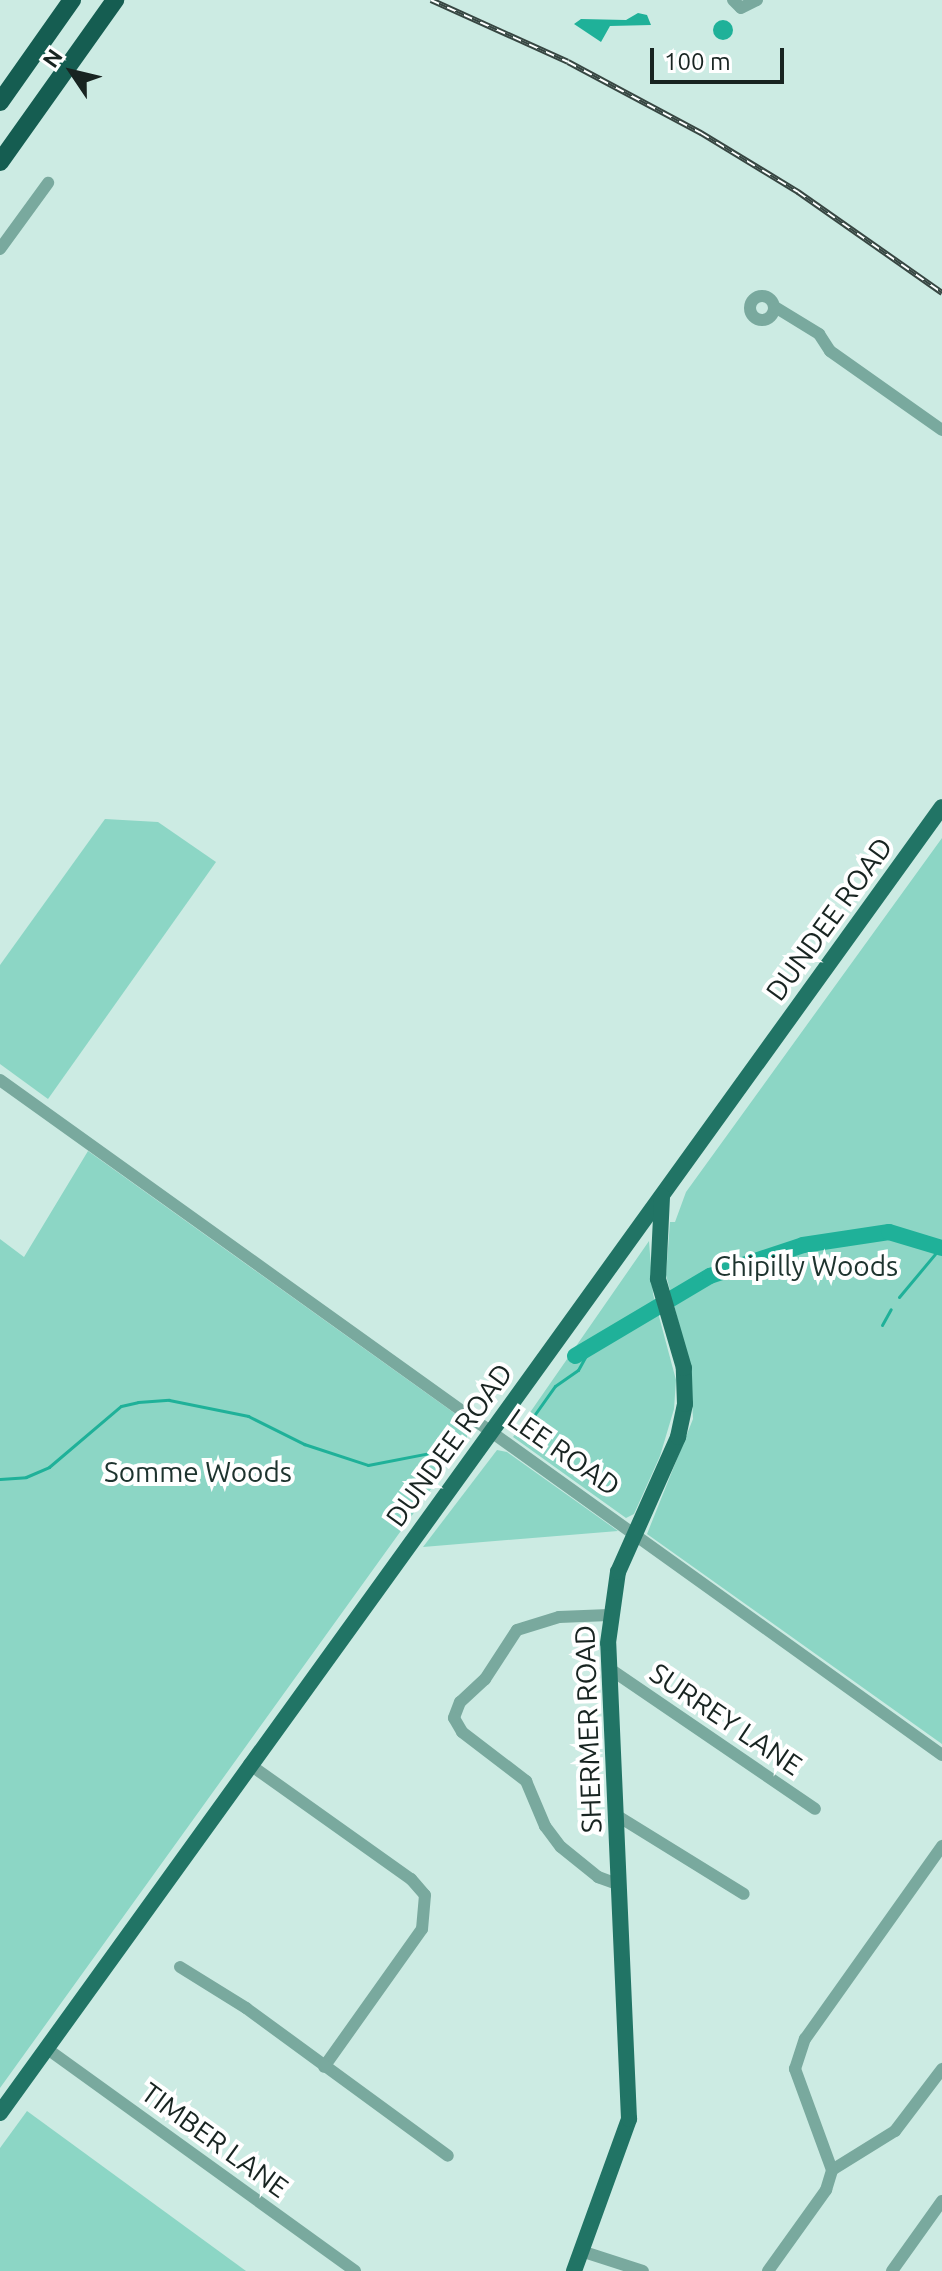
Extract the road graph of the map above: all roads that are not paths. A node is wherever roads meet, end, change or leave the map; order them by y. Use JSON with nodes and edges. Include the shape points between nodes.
{"nodes":[{"id":1,"x":72,"y":0,"type":"edge"},
{"id":2,"x":115,"y":0,"type":"edge"},
{"id":3,"x":733,"y":0,"type":"edge"},
{"id":4,"x":757,"y":0,"type":"edge"},
{"id":5,"x":0,"y":102,"type":"edge"},
{"id":6,"x":0,"y":162,"type":"edge"},
{"id":7,"x":48,"y":183,"type":"dead end"},
{"id":8,"x":0,"y":249,"type":"edge"},
{"id":9,"x":775,"y":307,"type":"dead end"},
{"id":10,"x":942,"y":430,"type":"edge"},
{"id":11,"x":942,"y":807,"type":"edge"},
{"id":12,"x":0,"y":1080,"type":"edge"},
{"id":13,"x":663,"y":1194,"type":"junction"},
{"id":14,"x":492,"y":1430,"type":"junction"},
{"id":15,"x":635,"y":1532,"type":"junction"},
{"id":16,"x":609,"y":1615,"type":"junction"},
{"id":17,"x":610,"y":1669,"type":"junction"},
{"id":18,"x":942,"y":1755,"type":"edge"},
{"id":19,"x":249,"y":1764,"type":"junction"},
{"id":20,"x":815,"y":1809,"type":"dead end"},
{"id":21,"x":616,"y":1815,"type":"junction"},
{"id":22,"x":942,"y":1846,"type":"edge"},
{"id":23,"x":620,"y":1885,"type":"junction"},
{"id":24,"x":744,"y":1894,"type":"dead end"},
{"id":25,"x":180,"y":1967,"type":"dead end"},
{"id":26,"x":46,"y":2048,"type":"junction"},
{"id":27,"x":324,"y":2067,"type":"junction"},
{"id":28,"x":942,"y":2069,"type":"edge"},
{"id":29,"x":0,"y":2113,"type":"edge"},
{"id":30,"x":448,"y":2156,"type":"dead end"},
{"id":31,"x":832,"y":2170,"type":"junction"},
{"id":32,"x":942,"y":2201,"type":"edge"},
{"id":33,"x":581,"y":2251,"type":"junction"},
{"id":34,"x":355,"y":2271,"type":"edge"},
{"id":35,"x":574,"y":2271,"type":"edge"},
{"id":36,"x":643,"y":2271,"type":"edge"},
{"id":37,"x":768,"y":2271,"type":"edge"},
{"id":38,"x":892,"y":2271,"type":"edge"}],
"edges":[{"from":1,"to":5,"type":"highway"},
{"from":2,"to":6,"type":"highway"},
{"from":3,"to":4,"type":"street","via":[[741,8]]},
{"from":7,"to":8,"type":"street"},
{"from":9,"to":10,"type":"street","via":[[819,334],[834,354]]},
{"from":11,"to":13,"type":"main road","name":"DUNDEE ROAD"},
{"from":12,"to":14,"type":"street","name":"LEE ROAD"},
{"from":13,"to":14,"type":"main road","name":"DUNDEE ROAD"},
{"from":13,"to":15,"type":"main road","name":"SHERMER ROAD","via":[[660,1290],[684,1368],[685,1404],[678,1437]]},
{"from":14,"to":15,"type":"street","name":"LEE ROAD"},
{"from":14,"to":19,"type":"main road","name":"DUNDEE ROAD"},
{"from":15,"to":16,"type":"main road","name":"SHERMER ROAD","via":[[618,1572]]},
{"from":15,"to":18,"type":"street","name":"LEE ROAD"},
{"from":16,"to":17,"type":"main road","name":"SHERMER ROAD"},
{"from":16,"to":23,"type":"street","via":[[559,1617],[517,1630],[485,1679],[460,1702],[454,1718],[462,1732],[526,1781],[545,1826],[561,1847],[598,1877]]},
{"from":17,"to":20,"type":"street","name":"SURREY LANE"},
{"from":17,"to":21,"type":"main road","name":"SHERMER ROAD"},
{"from":19,"to":26,"type":"main road","name":"DUNDEE ROAD"},
{"from":19,"to":27,"type":"street","via":[[411,1879],[425,1895],[422,1929]]},
{"from":21,"to":23,"type":"main road","name":"SHERMER ROAD"},
{"from":21,"to":24,"type":"street"},
{"from":22,"to":31,"type":"street","via":[[837,1990],[800,2054],[795,2069],[801,2095]]},
{"from":23,"to":33,"type":"main road","name":"SHERMER ROAD","via":[[629,2119]]},
{"from":25,"to":27,"type":"street"},
{"from":26,"to":29,"type":"main road","name":"DUNDEE ROAD"},
{"from":26,"to":34,"type":"street","name":"TIMBER LANE"},
{"from":27,"to":30,"type":"street"},
{"from":28,"to":31,"type":"street","via":[[895,2131]]},
{"from":31,"to":37,"type":"street","via":[[826,2190]]},
{"from":32,"to":38,"type":"street"},
{"from":33,"to":35,"type":"main road","name":"SHERMER ROAD"},
{"from":33,"to":36,"type":"street"}]}
